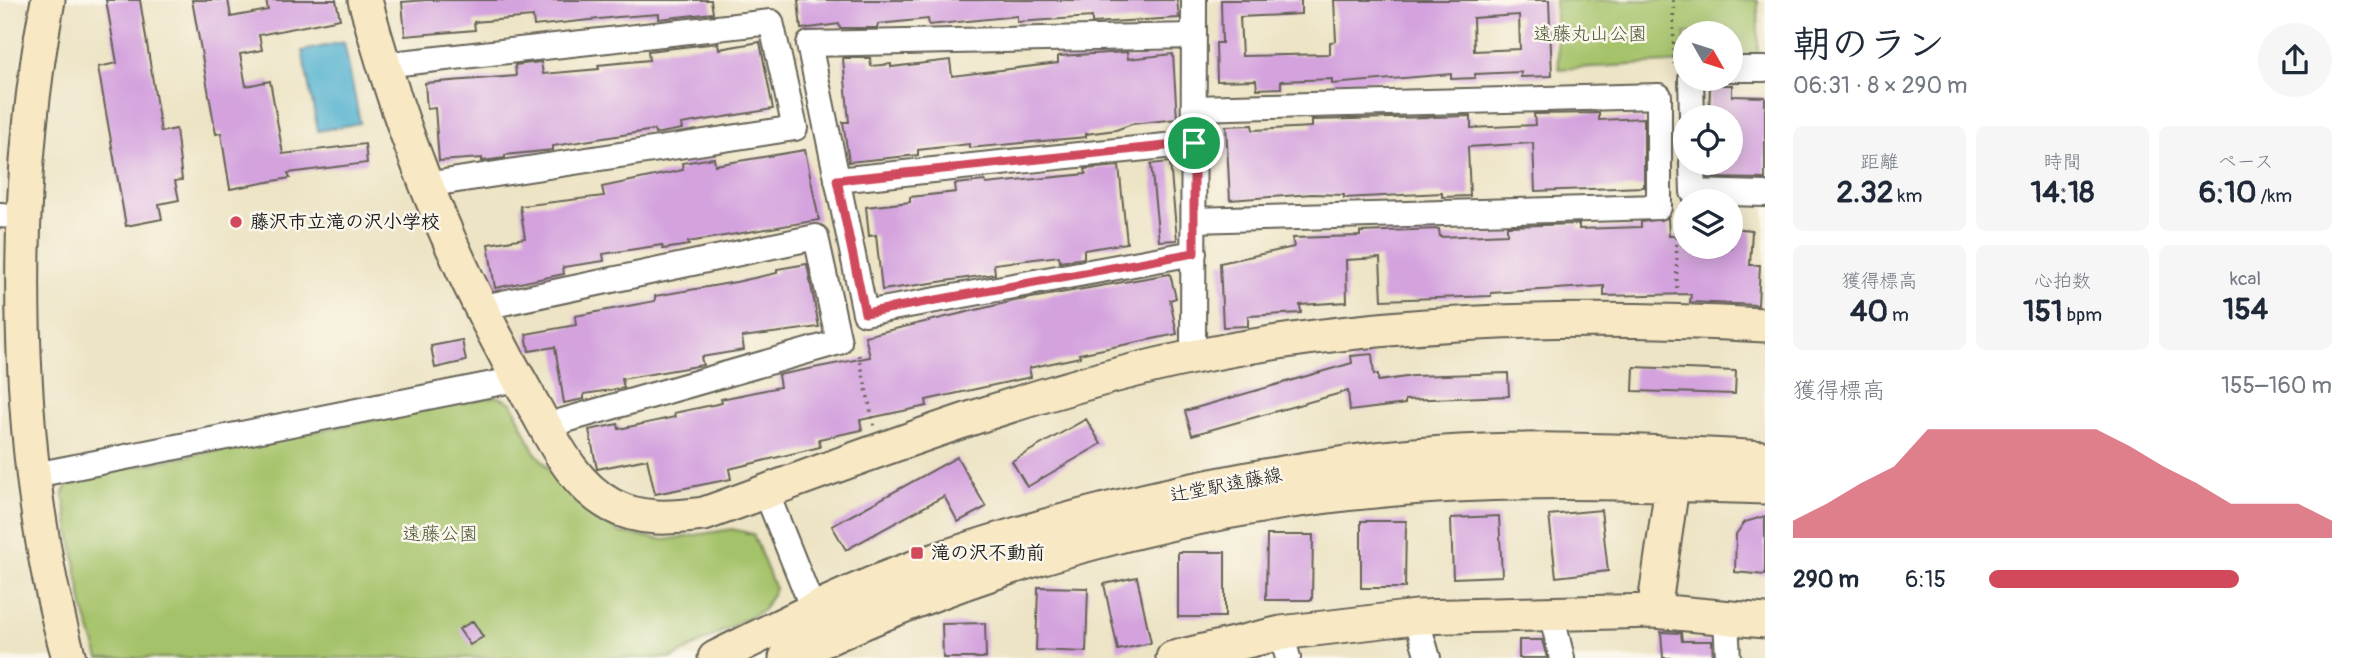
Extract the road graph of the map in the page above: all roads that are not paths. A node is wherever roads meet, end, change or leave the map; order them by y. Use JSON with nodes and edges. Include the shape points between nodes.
{"nodes":[{"id":1,"x":48,"y":0,"type":"edge"},
{"id":2,"x":365,"y":0,"type":"edge"},
{"id":3,"x":1194,"y":0,"type":"edge"},
{"id":4,"x":1194,"y":36,"type":"junction"},
{"id":5,"x":383,"y":65,"type":"junction"},
{"id":6,"x":1743,"y":69,"type":"edge"},
{"id":7,"x":1765,"y":69,"type":"edge"},
{"id":8,"x":1194,"y":108,"type":"junction"},
{"id":9,"x":1194,"y":143,"type":"junction"},
{"id":10,"x":1692,"y":175,"type":"edge"},
{"id":11,"x":837,"y":180,"type":"junction"},
{"id":12,"x":425,"y":185,"type":"junction"},
{"id":13,"x":1765,"y":194,"type":"edge"},
{"id":14,"x":12,"y":216,"type":"edge"},
{"id":15,"x":1194,"y":220,"type":"junction"},
{"id":16,"x":1194,"y":253,"type":"junction"},
{"id":17,"x":479,"y":308,"type":"junction"},
{"id":18,"x":1765,"y":325,"type":"edge"},
{"id":19,"x":1194,"y":357,"type":"junction"},
{"id":20,"x":518,"y":379,"type":"junction"},
{"id":21,"x":545,"y":426,"type":"junction"},
{"id":22,"x":1765,"y":458,"type":"edge"},
{"id":23,"x":1675,"y":468,"type":"junction"},
{"id":24,"x":34,"y":475,"type":"junction"},
{"id":25,"x":1765,"y":487,"type":"edge"},
{"id":26,"x":766,"y":492,"type":"junction"},
{"id":27,"x":1654,"y":611,"type":"junction"},
{"id":28,"x":1551,"y":613,"type":"junction"},
{"id":29,"x":1416,"y":617,"type":"junction"},
{"id":30,"x":1726,"y":619,"type":"junction"},
{"id":31,"x":1765,"y":621,"type":"edge"},
{"id":32,"x":819,"y":624,"type":"junction"},
{"id":33,"x":1285,"y":646,"type":"edge"},
{"id":34,"x":69,"y":658,"type":"edge"},
{"id":35,"x":715,"y":658,"type":"edge"},
{"id":36,"x":786,"y":658,"type":"edge"},
{"id":37,"x":1173,"y":658,"type":"edge"},
{"id":38,"x":1428,"y":658,"type":"edge"},
{"id":39,"x":1562,"y":658,"type":"edge"},
{"id":40,"x":1728,"y":658,"type":"edge"}],
"edges":[{"from":1,"to":14,"type":"street"},
{"from":2,"to":5,"type":"street"},
{"from":3,"to":4,"type":"street"},
{"from":4,"to":8,"type":"street"},
{"from":4,"to":11,"type":"street","via":[[809,44]]},
{"from":5,"to":12,"type":"street"},
{"from":5,"to":12,"type":"street","via":[[771,22],[795,128]]},
{"from":6,"to":7,"type":"street"},
{"from":8,"to":9,"type":"street"},
{"from":8,"to":15,"type":"street","via":[[1659,96],[1659,207]]},
{"from":9,"to":11,"type":"street"},
{"from":9,"to":15,"type":"street"},
{"from":10,"to":13,"type":"street","via":[[1693,192]]},
{"from":11,"to":16,"type":"street","via":[[865,313]]},
{"from":12,"to":17,"type":"street"},
{"from":14,"to":24,"type":"street"},
{"from":15,"to":16,"type":"street"},
{"from":16,"to":19,"type":"street"},
{"from":17,"to":20,"type":"street"},
{"from":17,"to":21,"type":"street","via":[[816,237],[839,342]]},
{"from":18,"to":19,"type":"street","via":[[1561,320],[1446,326]]},
{"from":19,"to":26,"type":"street","via":[[954,423]]},
{"from":20,"to":21,"type":"street"},
{"from":20,"to":24,"type":"street"},
{"from":21,"to":26,"type":"street","via":[[586,487],[611,505],[640,516],[670,519],[704,514]]},
{"from":22,"to":23,"type":"street","name":"辻堂駅遠藤線"},
{"from":23,"to":25,"type":"street","name":"辻堂駅遠藤線"},
{"from":23,"to":27,"type":"street"},
{"from":23,"to":32,"type":"street","name":"辻堂駅遠藤線","via":[[1383,490],[1246,509],[1113,539]]},
{"from":24,"to":34,"type":"street","via":[[54,604]]},
{"from":26,"to":32,"type":"street"},
{"from":27,"to":28,"type":"street"},
{"from":27,"to":30,"type":"street"},
{"from":28,"to":29,"type":"street"},
{"from":28,"to":39,"type":"street"},
{"from":29,"to":33,"type":"street"},
{"from":29,"to":38,"type":"street"},
{"from":30,"to":31,"type":"street"},
{"from":30,"to":40,"type":"street"},
{"from":32,"to":35,"type":"street","name":"辻堂駅遠藤線"},
{"from":32,"to":36,"type":"street","name":"辻堂駅遠藤線"},
{"from":33,"to":37,"type":"street"}]}
